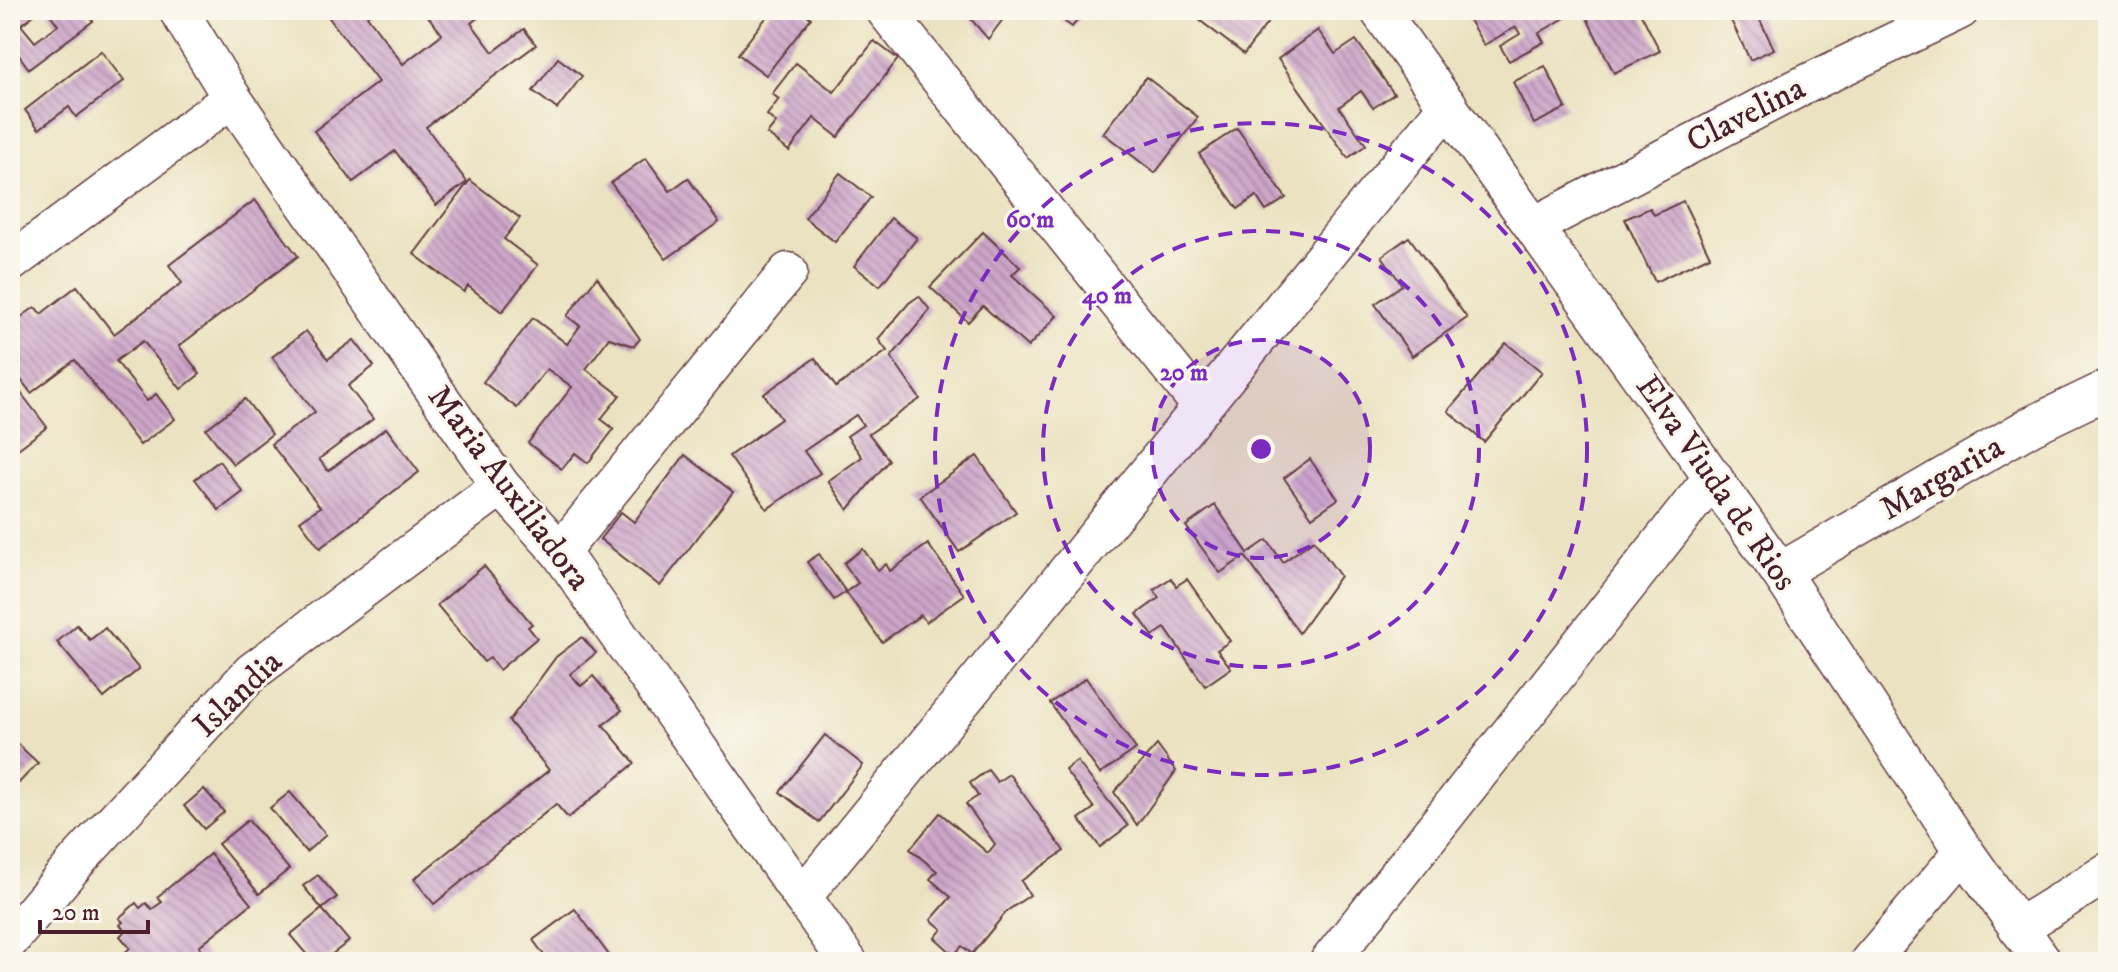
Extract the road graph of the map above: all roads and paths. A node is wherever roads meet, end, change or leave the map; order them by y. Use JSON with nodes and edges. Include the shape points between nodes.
{"nodes":[{"id":1,"x":178,"y":10,"type":"edge"},
{"id":2,"x":885,"y":10,"type":"edge"},
{"id":3,"x":1379,"y":10,"type":"edge"},
{"id":4,"x":1960,"y":10,"type":"edge"},
{"id":5,"x":232,"y":98,"type":"junction"},
{"id":6,"x":1448,"y":105,"type":"junction"},
{"id":7,"x":1534,"y":226,"type":"junction"},
{"id":8,"x":10,"y":263,"type":"edge"},
{"id":9,"x":788,"y":272,"type":"dead end"},
{"id":10,"x":2108,"y":389,"type":"edge"},
{"id":11,"x":1202,"y":407,"type":"junction"},
{"id":12,"x":1713,"y":477,"type":"junction"},
{"id":13,"x":501,"y":486,"type":"junction"},
{"id":14,"x":560,"y":552,"type":"junction"},
{"id":15,"x":1780,"y":572,"type":"junction"},
{"id":16,"x":1964,"y":851,"type":"junction"},
{"id":17,"x":2108,"y":872,"type":"edge"},
{"id":18,"x":802,"y":897,"type":"junction"},
{"id":19,"x":2018,"y":928,"type":"junction"},
{"id":20,"x":10,"y":940,"type":"edge"},
{"id":21,"x":848,"y":962,"type":"edge"},
{"id":22,"x":1329,"y":962,"type":"edge"},
{"id":23,"x":1869,"y":962,"type":"edge"},
{"id":24,"x":2043,"y":962,"type":"edge"}],
"edges":[{"from":1,"to":5,"type":"street","name":"Maria Auxiliadora"},
{"from":2,"to":11,"type":"street"},
{"from":3,"to":6,"type":"street","name":"Elva Viuda de Rios"},
{"from":4,"to":7,"type":"street","name":"Clavelina"},
{"from":5,"to":8,"type":"street"},
{"from":5,"to":13,"type":"street","name":"Maria Auxiliadora"},
{"from":6,"to":7,"type":"street","name":"Elva Viuda de Rios"},
{"from":6,"to":11,"type":"street"},
{"from":7,"to":12,"type":"street","name":"Elva Viuda de Rios"},
{"from":9,"to":14,"type":"street"},
{"from":10,"to":15,"type":"street","name":"Margarita","via":[[2031,426]]},
{"from":11,"to":18,"type":"street"},
{"from":12,"to":15,"type":"street","name":"Elva Viuda de Rios"},
{"from":12,"to":22,"type":"street"},
{"from":13,"to":14,"type":"street","name":"Maria Auxiliadora"},
{"from":13,"to":20,"type":"street","name":"Islandia","via":[[252,672]]},
{"from":14,"to":18,"type":"street","name":"Maria Auxiliadora"},
{"from":15,"to":16,"type":"street","name":"Elva Viuda de Rios"},
{"from":16,"to":19,"type":"street","name":"Elva Viuda de Rios"},
{"from":16,"to":23,"type":"street"},
{"from":17,"to":19,"type":"street"},
{"from":18,"to":21,"type":"street","name":"Maria Auxiliadora"},
{"from":19,"to":24,"type":"street","name":"Elva Viuda de Rios"}]}
